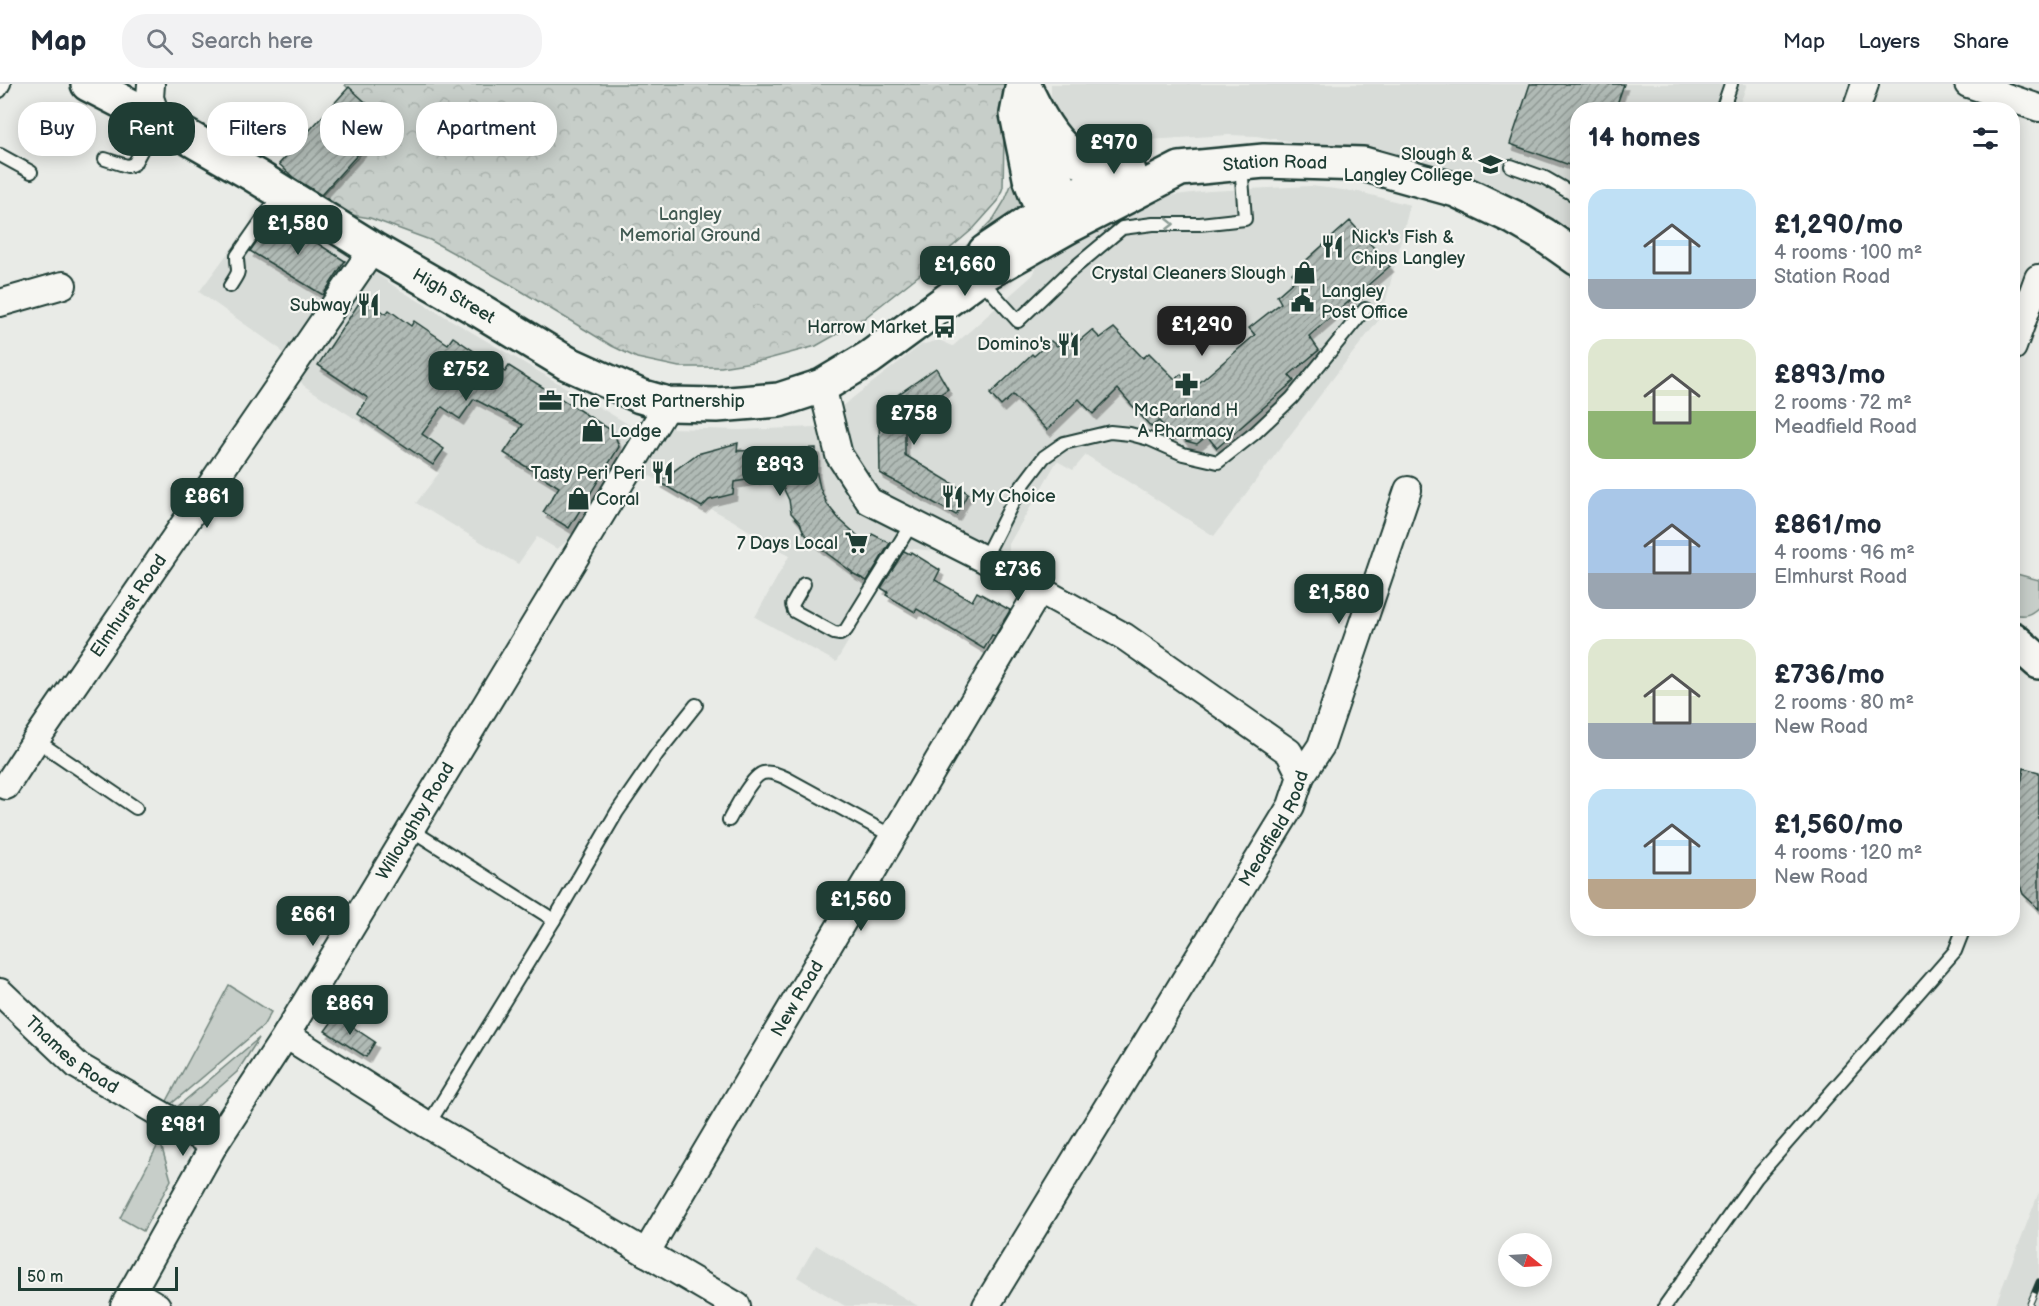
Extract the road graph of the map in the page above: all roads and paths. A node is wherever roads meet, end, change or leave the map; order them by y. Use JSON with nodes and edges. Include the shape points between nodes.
{"nodes":[{"id":1,"x":4,"y":84,"type":"edge"},
{"id":2,"x":88,"y":84,"type":"edge"},
{"id":3,"x":121,"y":84,"type":"edge"},
{"id":4,"x":1023,"y":84,"type":"edge"},
{"id":5,"x":1731,"y":84,"type":"edge"},
{"id":6,"x":1865,"y":84,"type":"edge"},
{"id":7,"x":1968,"y":84,"type":"edge"},
{"id":8,"x":0,"y":91,"type":"edge"},
{"id":9,"x":153,"y":101,"type":"edge"},
{"id":10,"x":1725,"y":102,"type":"edge"},
{"id":11,"x":1859,"y":102,"type":"edge"},
{"id":12,"x":2039,"y":108,"type":"edge"},
{"id":13,"x":0,"y":155,"type":"edge"},
{"id":14,"x":105,"y":159,"type":"dead end"},
{"id":15,"x":1241,"y":163,"type":"junction"},
{"id":16,"x":1511,"y":166,"type":"dead end"},
{"id":17,"x":1180,"y":169,"type":"junction"},
{"id":18,"x":31,"y":172,"type":"dead end"},
{"id":19,"x":1119,"y":172,"type":"junction"},
{"id":20,"x":282,"y":192,"type":"junction"},
{"id":21,"x":1570,"y":192,"type":"edge"},
{"id":22,"x":1060,"y":213,"type":"junction"},
{"id":23,"x":373,"y":249,"type":"junction"},
{"id":24,"x":1570,"y":253,"type":"edge"},
{"id":25,"x":979,"y":277,"type":"junction"},
{"id":26,"x":2038,"y":278,"type":"edge"},
{"id":27,"x":63,"y":285,"type":"dead end"},
{"id":28,"x":230,"y":286,"type":"dead end"},
{"id":29,"x":0,"y":303,"type":"edge"},
{"id":30,"x":1365,"y":309,"type":"dead end"},
{"id":31,"x":2020,"y":309,"type":"edge"},
{"id":32,"x":869,"y":358,"type":"junction"},
{"id":33,"x":822,"y":386,"type":"junction"},
{"id":34,"x":668,"y":404,"type":"junction"},
{"id":35,"x":1408,"y":489,"type":"dead end"},
{"id":36,"x":912,"y":523,"type":"junction"},
{"id":37,"x":984,"y":559,"type":"junction"},
{"id":38,"x":804,"y":584,"type":"dead end"},
{"id":39,"x":1040,"y":589,"type":"junction"},
{"id":40,"x":696,"y":705,"type":"dead end"},
{"id":41,"x":36,"y":740,"type":"junction"},
{"id":42,"x":1301,"y":776,"type":"junction"},
{"id":43,"x":6,"y":786,"type":"dead end"},
{"id":44,"x":136,"y":808,"type":"dead end"},
{"id":45,"x":729,"y":820,"type":"dead end"},
{"id":46,"x":410,"y":829,"type":"junction"},
{"id":47,"x":892,"y":836,"type":"junction"},
{"id":48,"x":554,"y":920,"type":"junction"},
{"id":49,"x":1961,"y":936,"type":"edge"},
{"id":50,"x":0,"y":992,"type":"edge"},
{"id":51,"x":286,"y":1035,"type":"junction"},
{"id":52,"x":428,"y":1125,"type":"junction"},
{"id":53,"x":214,"y":1145,"type":"junction"},
{"id":54,"x":646,"y":1253,"type":"junction"},
{"id":55,"x":128,"y":1298,"type":"edge"},
{"id":56,"x":157,"y":1306,"type":"edge"},
{"id":57,"x":737,"y":1306,"type":"edge"},
{"id":58,"x":986,"y":1306,"type":"edge"},
{"id":59,"x":1665,"y":1306,"type":"edge"}],
"edges":[{"from":1,"to":8,"type":"lane"},
{"from":2,"to":9,"type":"main road","name":"High Street"},
{"from":3,"to":9,"type":"street"},
{"from":4,"to":19,"type":"main road","via":[[1038,117],[1067,153]]},
{"from":4,"to":22,"type":"main road","via":[[1017,114],[1030,178]]},
{"from":5,"to":10,"type":"lane"},
{"from":6,"to":11,"type":"street"},
{"from":7,"to":12,"type":"street"},
{"from":9,"to":14,"type":"lane","via":[[134,164],[127,166]]},
{"from":9,"to":20,"type":"main road","name":"High Street"},
{"from":13,"to":18,"type":"lane"},
{"from":15,"to":17,"type":"main road","name":"Station Road"},
{"from":15,"to":24,"type":"main road","name":"Station Road","via":[[1363,164],[1456,190],[1514,217]]},
{"from":25,"to":15,"type":"lane","one_way":true,"via":[[1018,321],[1122,228],[1245,219]]},
{"from":16,"to":21,"type":"lane"},
{"from":17,"to":19,"type":"main road"},
{"from":17,"to":22,"type":"main road","name":"Station Road"},
{"from":19,"to":22,"type":"main road"},
{"from":20,"to":23,"type":"main road","name":"High Street"},
{"from":20,"to":28,"type":"lane","via":[[237,256],[240,267]]},
{"from":22,"to":25,"type":"main road","name":"High Street"},
{"from":22,"to":32,"type":"main road","name":"High Street","via":[[945,280]]},
{"from":23,"to":34,"type":"main road","name":"High Street","via":[[567,363],[640,396]]},
{"from":23,"to":41,"type":"street","name":"Elmhurst Road"},
{"from":25,"to":32,"type":"main road","name":"High Street"},
{"from":26,"to":31,"type":"street"},
{"from":27,"to":29,"type":"street"},
{"from":30,"to":37,"type":"lane","via":[[1292,398],[1218,462],[1130,434],[1110,432],[1064,443],[1044,457],[1019,490]]},
{"from":32,"to":33,"type":"main road","name":"High Street"},
{"from":33,"to":34,"type":"main road","name":"High Street","via":[[779,400]]},
{"from":33,"to":36,"type":"street","name":"Meadfield Road","via":[[839,455],[869,501]]},
{"from":34,"to":46,"type":"street","name":"Willoughby Road"},
{"from":35,"to":42,"type":"street","via":[[1321,746]]},
{"from":36,"to":37,"type":"street","name":"Meadfield Road"},
{"from":36,"to":38,"type":"lane","via":[[840,634],[794,611],[792,605]]},
{"from":37,"to":39,"type":"street","name":"Meadfield Road"},
{"from":39,"to":42,"type":"street","name":"Meadfield Road","via":[[1125,637],[1289,752]]},
{"from":39,"to":47,"type":"street","name":"New Road"},
{"from":40,"to":48,"type":"lane","via":[[617,812]]},
{"from":41,"to":43,"type":"street","name":"Elmhurst Road"},
{"from":41,"to":44,"type":"lane"},
{"from":42,"to":58,"type":"street","name":"Meadfield Road","via":[[1291,806]]},
{"from":45,"to":47,"type":"lane","via":[[755,778],[770,773]]},
{"from":46,"to":48,"type":"lane"},
{"from":46,"to":51,"type":"street","name":"Willoughby Road"},
{"from":47,"to":54,"type":"street","name":"New Road"},
{"from":48,"to":52,"type":"lane"},
{"from":49,"to":59,"type":"lane","via":[[1955,951],[1756,1178]]},
{"from":50,"to":53,"type":"street","name":"Thames Road","via":[[78,1066]]},
{"from":51,"to":52,"type":"street"},
{"from":51,"to":53,"type":"street","name":"Willoughby Road"},
{"from":52,"to":54,"type":"street"},
{"from":53,"to":55,"type":"street","name":"Willoughby Road"},
{"from":54,"to":57,"type":"street"},
{"from":55,"to":56,"type":"street"}]}
